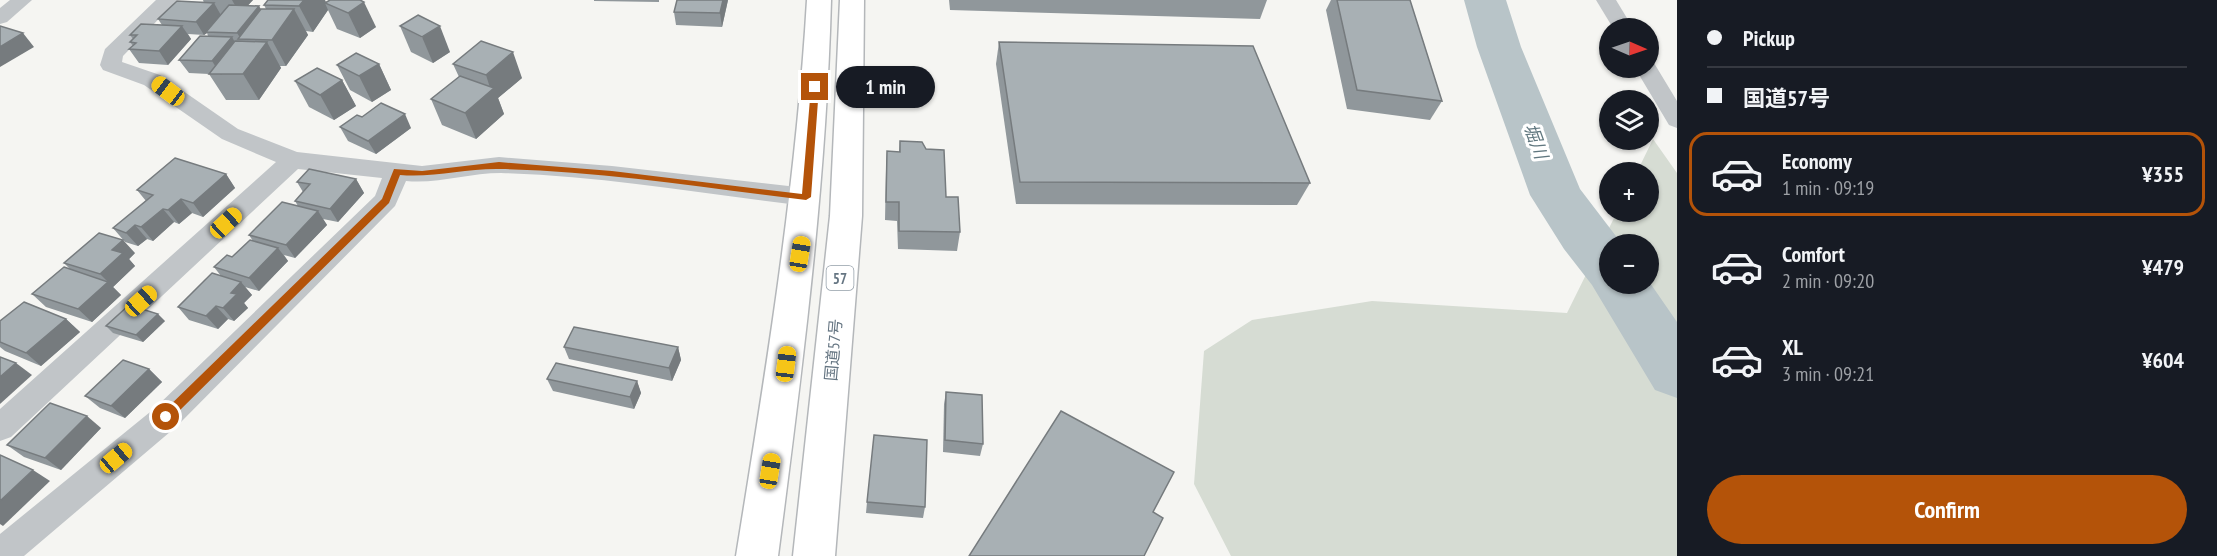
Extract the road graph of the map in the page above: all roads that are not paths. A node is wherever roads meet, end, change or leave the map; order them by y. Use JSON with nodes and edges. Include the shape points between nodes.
{"nodes":[{"id":1,"x":22,"y":0,"type":"edge"},
{"id":2,"x":167,"y":0,"type":"edge"},
{"id":3,"x":819,"y":0,"type":"edge"},
{"id":4,"x":852,"y":0,"type":"edge"},
{"id":5,"x":1606,"y":0,"type":"edge"},
{"id":6,"x":0,"y":18,"type":"edge"},
{"id":7,"x":1617,"y":18,"type":"edge"},
{"id":8,"x":1652,"y":78,"type":"edge"},
{"id":9,"x":1677,"y":120,"type":"edge"},
{"id":10,"x":293,"y":160,"type":"junction"},
{"id":11,"x":397,"y":171,"type":"junction"},
{"id":12,"x":806,"y":197,"type":"junction"},
{"id":13,"x":0,"y":428,"type":"edge"},
{"id":14,"x":0,"y":555,"type":"edge"},
{"id":15,"x":757,"y":556,"type":"edge"},
{"id":16,"x":814,"y":556,"type":"edge"}],
"edges":[{"from":1,"to":6,"type":"street"},
{"from":2,"to":10,"type":"street","via":[[113,54],[111,65],[152,80],[230,134]]},
{"from":3,"to":12,"type":"highway"},
{"from":4,"to":16,"type":"highway","name":"国道57号","number":"57","via":[[846,216]]},
{"from":5,"to":7,"type":"street"},
{"from":8,"to":9,"type":"street"},
{"from":10,"to":11,"type":"street"},
{"from":10,"to":13,"type":"street"},
{"from":11,"to":12,"type":"street","via":[[422,174],[499,165]]},
{"from":11,"to":14,"type":"street","via":[[386,200],[174,409]]},
{"from":12,"to":15,"type":"highway"}]}
